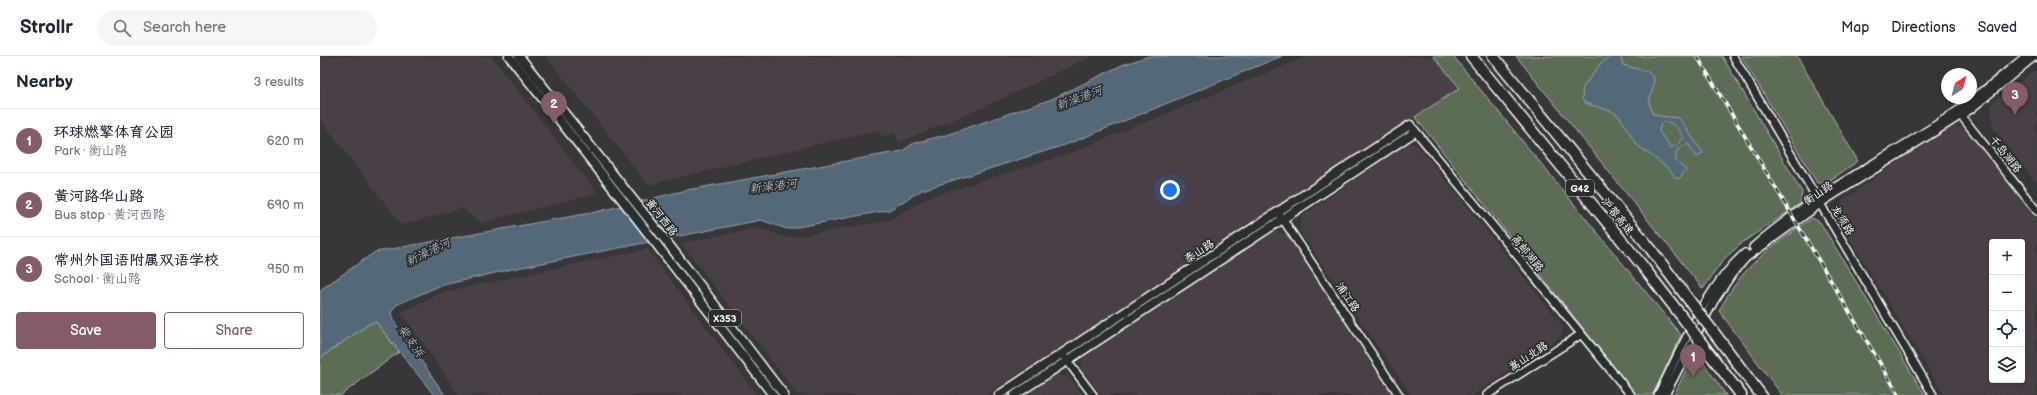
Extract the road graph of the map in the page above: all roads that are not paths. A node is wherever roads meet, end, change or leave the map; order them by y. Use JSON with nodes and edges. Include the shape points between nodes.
{"nodes":[{"id":1,"x":524,"y":56,"type":"edge"},
{"id":2,"x":1471,"y":56,"type":"edge"},
{"id":3,"x":1493,"y":56,"type":"edge"},
{"id":4,"x":1733,"y":56,"type":"edge"},
{"id":5,"x":2026,"y":56,"type":"edge"},
{"id":6,"x":2035,"y":56,"type":"edge"},
{"id":7,"x":512,"y":57,"type":"edge"},
{"id":8,"x":537,"y":79,"type":"junction"},
{"id":9,"x":1959,"y":113,"type":"junction"},
{"id":10,"x":1410,"y":124,"type":"joint"},
{"id":11,"x":1415,"y":132,"type":"junction"},
{"id":12,"x":1819,"y":202,"type":"junction"},
{"id":13,"x":1278,"y":211,"type":"junction"},
{"id":14,"x":2037,"y":211,"type":"edge"},
{"id":15,"x":1283,"y":219,"type":"junction"},
{"id":16,"x":1580,"y":335,"type":"junction"},
{"id":17,"x":1062,"y":354,"type":"junction"},
{"id":18,"x":1066,"y":362,"type":"junction"},
{"id":19,"x":773,"y":395,"type":"edge"},
{"id":20,"x":784,"y":395,"type":"edge"},
{"id":21,"x":999,"y":395,"type":"edge"},
{"id":22,"x":1015,"y":395,"type":"edge"},
{"id":23,"x":1093,"y":395,"type":"edge"},
{"id":24,"x":1400,"y":395,"type":"edge"},
{"id":25,"x":1487,"y":395,"type":"edge"},
{"id":26,"x":1630,"y":395,"type":"edge"},
{"id":27,"x":1658,"y":395,"type":"edge"},
{"id":28,"x":1665,"y":395,"type":"edge"},
{"id":29,"x":1742,"y":395,"type":"edge"},
{"id":30,"x":1761,"y":395,"type":"edge"},
{"id":31,"x":1933,"y":395,"type":"edge"}],
"edges":[{"from":1,"to":8,"type":"main road"},
{"from":2,"to":29,"type":"highway","name":"沪蓉高速","number":"G42","bridge":true,"via":[[1641,264]]},
{"from":3,"to":30,"type":"highway","name":"沪蓉高速","number":"G42","bridge":true,"via":[[1650,248]]},
{"from":4,"to":12,"type":"street","name":"龙须路"},
{"from":5,"to":9,"type":"street","name":"衡山路"},
{"from":6,"to":9,"type":"street","name":"衡山路","via":[[1971,109]]},
{"from":7,"to":8,"type":"main road","name":"黄河西路","number":"X353"},
{"from":7,"to":19,"type":"main road","name":"黄河西路","number":"X353"},
{"from":8,"to":20,"type":"main road","name":"黄河西路","number":"X353","via":[[633,198]]},
{"from":9,"to":12,"type":"street","name":"衡山路"},
{"from":9,"to":14,"type":"street","name":"千岛湖路"},
{"from":10,"to":11,"type":"street","name":"高邮湖路"},
{"from":10,"to":13,"type":"main road","name":"泰山路"},
{"from":11,"to":15,"type":"main road","name":"泰山路"},
{"from":11,"to":16,"type":"street","name":"高邮湖路"},
{"from":12,"to":27,"type":"street","name":"衡山路","via":[[1769,232],[1736,261],[1708,299]]},
{"from":12,"to":28,"type":"street","name":"衡山路","via":[[1752,253],[1732,274],[1714,301]]},
{"from":12,"to":31,"type":"street","name":"龙须路"},
{"from":13,"to":15,"type":"street","name":"浦江路"},
{"from":13,"to":17,"type":"main road","name":"泰山路"},
{"from":15,"to":18,"type":"main road","name":"泰山路"},
{"from":15,"to":24,"type":"street","name":"浦江路"},
{"from":16,"to":25,"type":"street","name":"嵩山北路"},
{"from":16,"to":26,"type":"street","name":"高邮湖路"},
{"from":17,"to":18,"type":"street"},
{"from":17,"to":21,"type":"main road","name":"泰山路"},
{"from":18,"to":22,"type":"main road","name":"泰山路"},
{"from":18,"to":23,"type":"street"}]}
